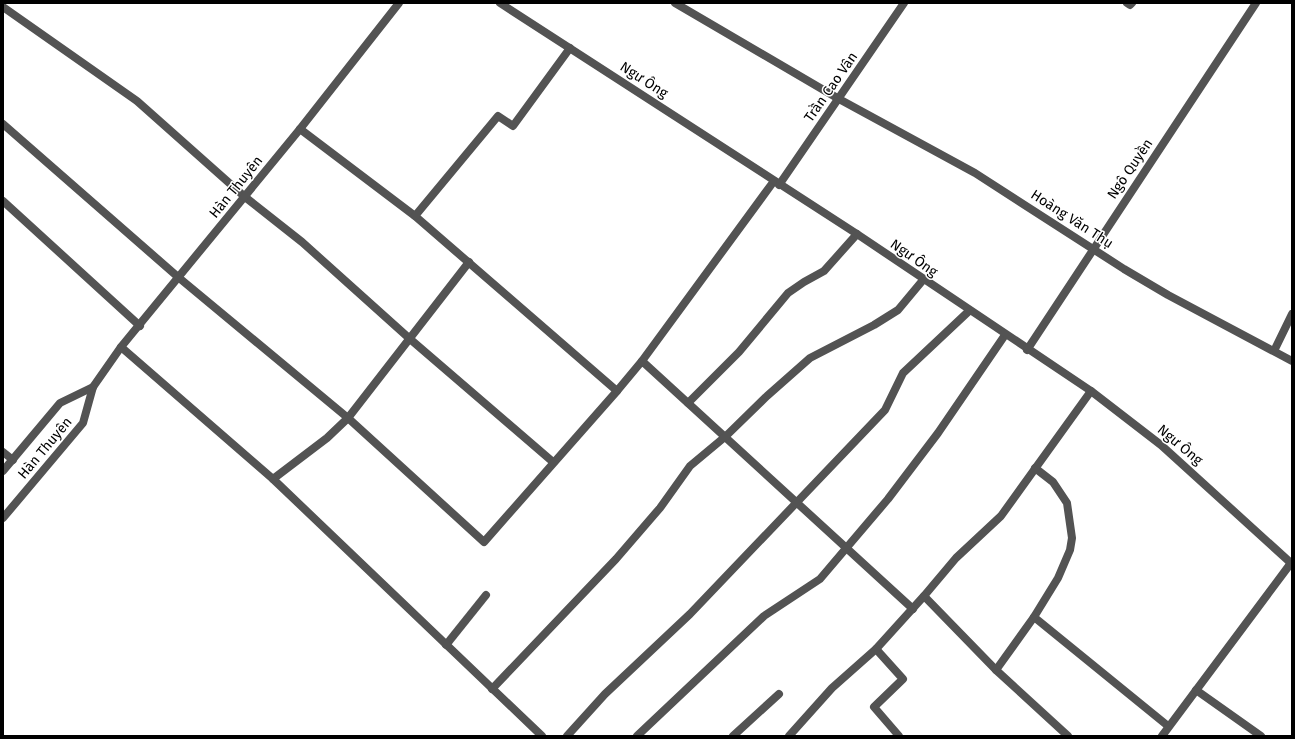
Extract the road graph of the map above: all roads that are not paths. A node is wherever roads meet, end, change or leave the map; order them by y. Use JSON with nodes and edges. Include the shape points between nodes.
{"nodes":[{"id":1,"x":399,"y":3,"type":"edge"},
{"id":2,"x":500,"y":3,"type":"edge"},
{"id":3,"x":675,"y":3,"type":"edge"},
{"id":4,"x":904,"y":3,"type":"edge"},
{"id":5,"x":1127,"y":3,"type":"edge"},
{"id":6,"x":1132,"y":3,"type":"edge"},
{"id":7,"x":1256,"y":3,"type":"edge"},
{"id":8,"x":3,"y":6,"type":"edge"},
{"id":9,"x":570,"y":48,"type":"junction"},
{"id":10,"x":839,"y":99,"type":"junction"},
{"id":11,"x":3,"y":124,"type":"edge"},
{"id":12,"x":300,"y":129,"type":"junction"},
{"id":13,"x":776,"y":183,"type":"junction"},
{"id":14,"x":245,"y":197,"type":"junction"},
{"id":15,"x":3,"y":201,"type":"edge"},
{"id":16,"x":415,"y":216,"type":"junction"},
{"id":17,"x":857,"y":234,"type":"junction"},
{"id":18,"x":1093,"y":248,"type":"junction"},
{"id":19,"x":469,"y":262,"type":"junction"},
{"id":20,"x":178,"y":277,"type":"junction"},
{"id":21,"x":922,"y":280,"type":"junction"},
{"id":22,"x":969,"y":311,"type":"junction"},
{"id":23,"x":1292,"y":314,"type":"edge"},
{"id":24,"x":140,"y":326,"type":"junction"},
{"id":25,"x":1005,"y":335,"type":"junction"},
{"id":26,"x":410,"y":339,"type":"junction"},
{"id":27,"x":121,"y":347,"type":"junction"},
{"id":28,"x":1027,"y":350,"type":"junction"},
{"id":29,"x":1274,"y":351,"type":"junction"},
{"id":30,"x":1292,"y":360,"type":"edge"},
{"id":31,"x":642,"y":361,"type":"junction"},
{"id":32,"x":94,"y":387,"type":"junction"},
{"id":33,"x":617,"y":391,"type":"junction"},
{"id":34,"x":1090,"y":391,"type":"junction"},
{"id":35,"x":688,"y":403,"type":"junction"},
{"id":36,"x":348,"y":418,"type":"junction"},
{"id":37,"x":726,"y":436,"type":"junction"},
{"id":38,"x":3,"y":452,"type":"edge"},
{"id":39,"x":12,"y":460,"type":"junction"},
{"id":40,"x":553,"y":462,"type":"junction"},
{"id":41,"x":1035,"y":468,"type":"junction"},
{"id":42,"x":3,"y":471,"type":"edge"},
{"id":43,"x":273,"y":479,"type":"junction"},
{"id":44,"x":797,"y":502,"type":"junction"},
{"id":45,"x":3,"y":518,"type":"edge"},
{"id":46,"x":847,"y":548,"type":"junction"},
{"id":47,"x":1292,"y":563,"type":"edge"},
{"id":48,"x":486,"y":595,"type":"dead end"},
{"id":49,"x":924,"y":596,"type":"junction"},
{"id":50,"x":913,"y":609,"type":"junction"},
{"id":51,"x":1034,"y":617,"type":"junction"},
{"id":52,"x":446,"y":644,"type":"junction"},
{"id":53,"x":876,"y":649,"type":"junction"},
{"id":54,"x":996,"y":670,"type":"junction"},
{"id":55,"x":492,"y":689,"type":"junction"},
{"id":56,"x":1196,"y":690,"type":"junction"},
{"id":57,"x":779,"y":694,"type":"dead end"},
{"id":58,"x":1168,"y":726,"type":"junction"},
{"id":59,"x":542,"y":736,"type":"edge"},
{"id":60,"x":566,"y":736,"type":"edge"},
{"id":61,"x":637,"y":736,"type":"edge"},
{"id":62,"x":733,"y":736,"type":"edge"},
{"id":63,"x":789,"y":736,"type":"edge"},
{"id":64,"x":899,"y":736,"type":"edge"},
{"id":65,"x":1068,"y":736,"type":"edge"},
{"id":66,"x":1163,"y":736,"type":"edge"},
{"id":67,"x":1262,"y":736,"type":"edge"}],
"edges":[{"from":1,"to":12,"type":"street","name":"Hàn Thuyên"},
{"from":2,"to":9,"type":"street","name":"Ngư Ông"},
{"from":3,"to":10,"type":"street","name":"Hoàng Văn Thụ"},
{"from":4,"to":10,"type":"street","name":"Trần Cao Vân"},
{"from":5,"to":6,"type":"street"},
{"from":7,"to":18,"type":"street","name":"Ngô Quyền"},
{"from":8,"to":14,"type":"street","via":[[137,101]]},
{"from":9,"to":13,"type":"street","name":"Ngư Ông"},
{"from":9,"to":16,"type":"street","via":[[513,126],[498,116]]},
{"from":10,"to":13,"type":"street","name":"Trần Cao Vân"},
{"from":10,"to":18,"type":"street","name":"Hoàng Văn Thụ","via":[[975,173]]},
{"from":11,"to":20,"type":"street"},
{"from":12,"to":14,"type":"street","name":"Hàn Thuyên"},
{"from":12,"to":16,"type":"street"},
{"from":13,"to":17,"type":"street","name":"Ngư Ông"},
{"from":13,"to":31,"type":"street","name":"Trần Cao Vân"},
{"from":14,"to":20,"type":"street","name":"Hàn Thuyên"},
{"from":14,"to":26,"type":"street","via":[[302,242]]},
{"from":15,"to":24,"type":"street"},
{"from":16,"to":19,"type":"street"},
{"from":17,"to":21,"type":"street","name":"Ngư Ông"},
{"from":17,"to":35,"type":"street","via":[[824,271],[788,293],[739,352]]},
{"from":18,"to":28,"type":"street","name":"Ngô Quyền"},
{"from":18,"to":29,"type":"street","name":"Hoàng Văn Thụ","via":[[1168,295]]},
{"from":19,"to":26,"type":"street"},
{"from":19,"to":33,"type":"street"},
{"from":20,"to":24,"type":"street","name":"Hàn Thuyên"},
{"from":20,"to":36,"type":"street"},
{"from":21,"to":22,"type":"street","name":"Ngư Ông"},
{"from":21,"to":37,"type":"street","via":[[898,310],[810,358]]},
{"from":22,"to":25,"type":"street","name":"Ngư Ông"},
{"from":22,"to":44,"type":"street","via":[[903,373],[885,410]]},
{"from":23,"to":29,"type":"street"},
{"from":24,"to":27,"type":"street","name":"Hàn Thuyên"},
{"from":25,"to":28,"type":"street","name":"Ngư Ông"},
{"from":25,"to":46,"type":"street","via":[[938,433]]},
{"from":26,"to":36,"type":"street"},
{"from":26,"to":40,"type":"street"},
{"from":27,"to":32,"type":"street","name":"Hàn Thuyên"},
{"from":27,"to":43,"type":"street"},
{"from":28,"to":34,"type":"street","name":"Ngư Ông"},
{"from":29,"to":30,"type":"street","name":"Hoàng Văn Thụ"},
{"from":31,"to":33,"type":"street","name":"Trần Cao Vân"},
{"from":31,"to":35,"type":"street"},
{"from":32,"to":39,"type":"street","name":"Hàn Thuyên","via":[[60,403]]},
{"from":32,"to":45,"type":"street","name":"Hàn Thuyên","via":[[83,423]]},
{"from":33,"to":40,"type":"street","name":"Trần Cao Vân"},
{"from":34,"to":41,"type":"street"},
{"from":34,"to":47,"type":"street","name":"Ngư Ông","via":[[1162,445]]},
{"from":35,"to":37,"type":"street"},
{"from":36,"to":40,"type":"street","name":"Trần Cao Vân","via":[[484,542]]},
{"from":36,"to":43,"type":"street","via":[[327,438]]},
{"from":37,"to":44,"type":"street"},
{"from":37,"to":55,"type":"street","via":[[690,466],[660,508],[616,559]]},
{"from":38,"to":39,"type":"street"},
{"from":39,"to":42,"type":"street","name":"Hàn Thuyên"},
{"from":41,"to":49,"type":"street","via":[[1001,516],[956,558]]},
{"from":41,"to":51,"type":"street","via":[[1053,482],[1067,502],[1072,538],[1070,550],[1058,578]]},
{"from":43,"to":52,"type":"street"},
{"from":44,"to":46,"type":"street"},
{"from":44,"to":60,"type":"street","via":[[690,614],[605,694]]},
{"from":46,"to":50,"type":"street"},
{"from":46,"to":61,"type":"street","via":[[820,579],[764,616]]},
{"from":47,"to":56,"type":"street"},
{"from":48,"to":52,"type":"street"},
{"from":49,"to":50,"type":"street"},
{"from":49,"to":54,"type":"street"},
{"from":50,"to":53,"type":"street"},
{"from":51,"to":54,"type":"street"},
{"from":51,"to":58,"type":"street"},
{"from":52,"to":55,"type":"street"},
{"from":53,"to":63,"type":"street","via":[[832,688]]},
{"from":53,"to":64,"type":"street","via":[[903,679],[874,706]]},
{"from":54,"to":65,"type":"street"},
{"from":55,"to":59,"type":"street"},
{"from":56,"to":58,"type":"street"},
{"from":56,"to":67,"type":"street"},
{"from":57,"to":62,"type":"street"},
{"from":58,"to":66,"type":"street"}]}
